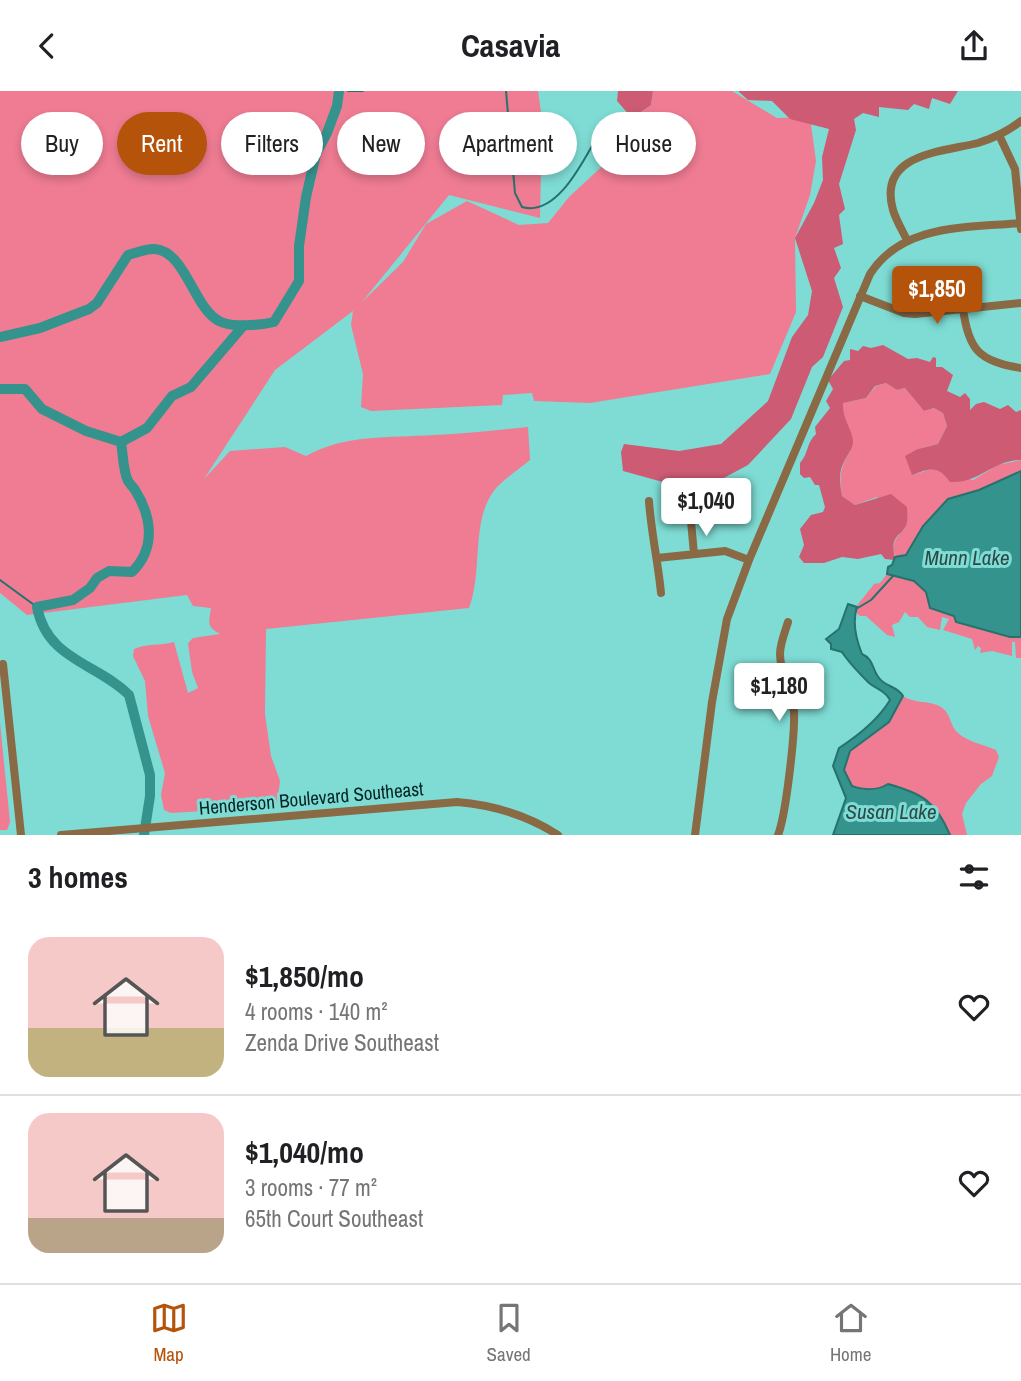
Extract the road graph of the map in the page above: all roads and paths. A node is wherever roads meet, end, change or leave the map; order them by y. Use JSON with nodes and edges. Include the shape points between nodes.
{"nodes":[{"id":1,"x":1021,"y":121,"type":"edge"},
{"id":2,"x":999,"y":135,"type":"junction"},
{"id":3,"x":1021,"y":223,"type":"edge"},
{"id":4,"x":1021,"y":229,"type":"edge"},
{"id":5,"x":907,"y":240,"type":"junction"},
{"id":6,"x":860,"y":296,"type":"junction"},
{"id":7,"x":1021,"y":303,"type":"edge"},
{"id":8,"x":963,"y":309,"type":"junction"},
{"id":9,"x":1021,"y":368,"type":"edge"},
{"id":10,"x":689,"y":499,"type":"dead end"},
{"id":11,"x":649,"y":501,"type":"dead end"},
{"id":12,"x":694,"y":554,"type":"junction"},
{"id":13,"x":657,"y":558,"type":"junction"},
{"id":14,"x":749,"y":559,"type":"junction"},
{"id":15,"x":661,"y":593,"type":"dead end"},
{"id":16,"x":788,"y":622,"type":"dead end"},
{"id":17,"x":3,"y":664,"type":"dead end"},
{"id":18,"x":21,"y":835,"type":"edge"},
{"id":19,"x":61,"y":835,"type":"edge"},
{"id":20,"x":558,"y":835,"type":"edge"},
{"id":21,"x":695,"y":835,"type":"edge"},
{"id":22,"x":778,"y":835,"type":"edge"}],
"edges":[{"from":1,"to":2,"type":"street"},
{"from":2,"to":3,"type":"street","via":[[1015,169]]},
{"from":2,"to":5,"type":"street","via":[[924,154],[900,170],[892,203]]},
{"from":3,"to":4,"type":"street"},
{"from":3,"to":5,"type":"street","via":[[938,231]]},
{"from":5,"to":6,"type":"street","via":[[875,267]]},
{"from":6,"to":8,"type":"street","via":[[904,313]]},
{"from":6,"to":14,"type":"street"},
{"from":7,"to":8,"type":"street"},
{"from":8,"to":9,"type":"street","via":[[967,334],[978,351],[993,362]]},
{"from":10,"to":12,"type":"street"},
{"from":11,"to":13,"type":"street"},
{"from":12,"to":13,"type":"street"},
{"from":12,"to":14,"type":"street","via":[[725,551]]},
{"from":13,"to":15,"type":"street"},
{"from":14,"to":21,"type":"street","via":[[721,645]]},
{"from":16,"to":22,"type":"street","via":[[780,652],[794,717]]},
{"from":17,"to":18,"type":"street"},
{"from":19,"to":20,"type":"street","name":"Henderson Boulevard Southeast","via":[[457,802],[513,813]]}]}
